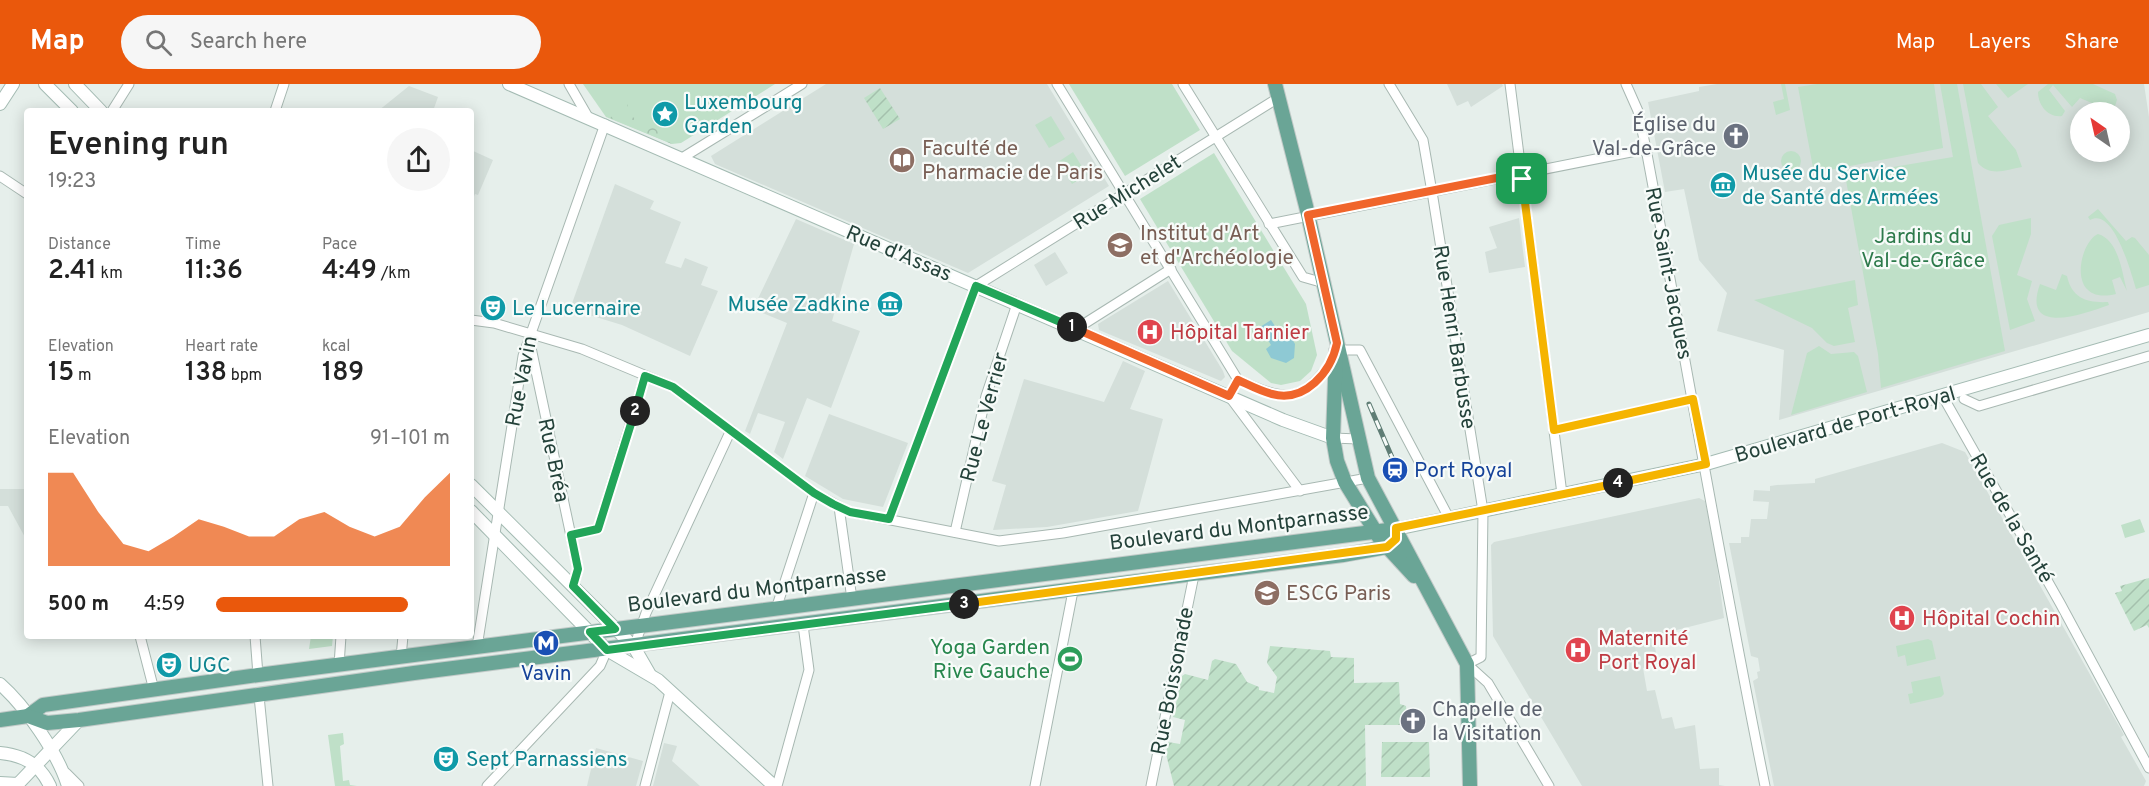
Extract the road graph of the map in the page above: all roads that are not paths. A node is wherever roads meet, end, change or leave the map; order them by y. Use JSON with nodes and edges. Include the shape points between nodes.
{"nodes":[{"id":1,"x":13,"y":84,"type":"edge"},
{"id":2,"x":45,"y":84,"type":"edge"},
{"id":3,"x":75,"y":84,"type":"edge"},
{"id":4,"x":129,"y":84,"type":"edge"},
{"id":5,"x":284,"y":84,"type":"edge"},
{"id":6,"x":509,"y":84,"type":"edge"},
{"id":7,"x":569,"y":84,"type":"edge"},
{"id":8,"x":802,"y":84,"type":"edge"},
{"id":9,"x":1057,"y":84,"type":"edge"},
{"id":10,"x":1183,"y":84,"type":"edge"},
{"id":11,"x":1389,"y":84,"type":"edge"},
{"id":12,"x":1510,"y":84,"type":"edge"},
{"id":13,"x":1626,"y":84,"type":"edge"},
{"id":14,"x":1276,"y":91,"type":"edge"},
{"id":15,"x":0,"y":104,"type":"edge"},
{"id":16,"x":69,"y":108,"type":"edge"},
{"id":17,"x":98,"y":108,"type":"edge"},
{"id":18,"x":114,"y":108,"type":"edge"},
{"id":19,"x":276,"y":108,"type":"edge"},
{"id":20,"x":588,"y":117,"type":"junction"},
{"id":21,"x":604,"y":124,"type":"junction"},
{"id":22,"x":1215,"y":137,"type":"junction"},
{"id":23,"x":1646,"y":149,"type":"junction"},
{"id":24,"x":682,"y":158,"type":"junction"},
{"id":25,"x":1522,"y":173,"type":"junction"},
{"id":26,"x":0,"y":176,"type":"edge"},
{"id":27,"x":1432,"y":190,"type":"junction"},
{"id":28,"x":24,"y":192,"type":"edge"},
{"id":29,"x":1124,"y":194,"type":"junction"},
{"id":30,"x":1308,"y":215,"type":"junction"},
{"id":31,"x":1269,"y":224,"type":"junction"},
{"id":32,"x":1170,"y":269,"type":"junction"},
{"id":33,"x":1324,"y":284,"type":"junction"},
{"id":34,"x":976,"y":286,"type":"junction"},
{"id":35,"x":1017,"y":304,"type":"junction"},
{"id":36,"x":474,"y":321,"type":"edge"},
{"id":37,"x":1076,"y":329,"type":"junction"},
{"id":38,"x":529,"y":333,"type":"junction"},
{"id":39,"x":2149,"y":335,"type":"edge"},
{"id":40,"x":1337,"y":351,"type":"junction"},
{"id":41,"x":2149,"y":356,"type":"edge"},
{"id":42,"x":645,"y":376,"type":"junction"},
{"id":43,"x":1238,"y":380,"type":"junction"},
{"id":44,"x":1942,"y":394,"type":"junction"},
{"id":45,"x":1229,"y":396,"type":"junction"},
{"id":46,"x":1693,"y":399,"type":"junction"},
{"id":47,"x":1964,"y":399,"type":"dead end"},
{"id":48,"x":731,"y":430,"type":"junction"},
{"id":49,"x":1554,"y":430,"type":"junction"},
{"id":50,"x":1333,"y":438,"type":"junction"},
{"id":51,"x":1358,"y":439,"type":"junction"},
{"id":52,"x":1706,"y":464,"type":"junction"},
{"id":53,"x":1368,"y":478,"type":"junction"},
{"id":54,"x":1345,"y":482,"type":"junction"},
{"id":55,"x":474,"y":488,"type":"edge"},
{"id":56,"x":1300,"y":491,"type":"junction"},
{"id":57,"x":814,"y":493,"type":"junction"},
{"id":58,"x":1562,"y":494,"type":"junction"},
{"id":59,"x":839,"y":507,"type":"junction"},
{"id":60,"x":1483,"y":511,"type":"junction"},
{"id":61,"x":498,"y":512,"type":"junction"},
{"id":62,"x":474,"y":514,"type":"edge"},
{"id":63,"x":1449,"y":518,"type":"junction"},
{"id":64,"x":889,"y":519,"type":"junction"},
{"id":65,"x":1396,"y":528,"type":"junction"},
{"id":66,"x":1375,"y":531,"type":"junction"},
{"id":67,"x":955,"y":532,"type":"junction"},
{"id":68,"x":495,"y":535,"type":"junction"},
{"id":69,"x":571,"y":535,"type":"junction"},
{"id":70,"x":1387,"y":547,"type":"junction"},
{"id":71,"x":1194,"y":575,"type":"junction"},
{"id":72,"x":573,"y":586,"type":"junction"},
{"id":73,"x":1424,"y":587,"type":"junction"},
{"id":74,"x":1072,"y":591,"type":"junction"},
{"id":75,"x":852,"y":599,"type":"junction"},
{"id":76,"x":776,"y":609,"type":"junction"},
{"id":77,"x":803,"y":625,"type":"junction"},
{"id":78,"x":641,"y":626,"type":"junction"},
{"id":79,"x":615,"y":629,"type":"junction"},
{"id":80,"x":590,"y":632,"type":"junction"},
{"id":81,"x":141,"y":639,"type":"edge"},
{"id":82,"x":255,"y":639,"type":"edge"},
{"id":83,"x":341,"y":639,"type":"edge"},
{"id":84,"x":403,"y":639,"type":"edge"},
{"id":85,"x":477,"y":647,"type":"junction"},
{"id":86,"x":634,"y":647,"type":"junction"},
{"id":87,"x":607,"y":650,"type":"junction"},
{"id":88,"x":400,"y":657,"type":"junction"},
{"id":89,"x":1467,"y":664,"type":"junction"},
{"id":90,"x":339,"y":665,"type":"junction"},
{"id":91,"x":258,"y":675,"type":"junction"},
{"id":92,"x":651,"y":675,"type":"junction"},
{"id":93,"x":0,"y":684,"type":"edge"},
{"id":94,"x":154,"y":690,"type":"junction"},
{"id":95,"x":670,"y":692,"type":"junction"},
{"id":96,"x":259,"y":696,"type":"junction"},
{"id":97,"x":28,"y":716,"type":"junction"},
{"id":98,"x":0,"y":720,"type":"edge"},
{"id":99,"x":79,"y":720,"type":"junction"},
{"id":100,"x":50,"y":750,"type":"junction"},
{"id":101,"x":0,"y":753,"type":"edge"},
{"id":102,"x":59,"y":765,"type":"junction"},
{"id":103,"x":36,"y":766,"type":"junction"},
{"id":104,"x":2149,"y":768,"type":"edge"},
{"id":105,"x":0,"y":783,"type":"edge"},
{"id":106,"x":50,"y":786,"type":"edge"},
{"id":107,"x":68,"y":786,"type":"edge"},
{"id":108,"x":79,"y":786,"type":"edge"},
{"id":109,"x":268,"y":786,"type":"edge"},
{"id":110,"x":487,"y":786,"type":"edge"},
{"id":111,"x":645,"y":786,"type":"edge"},
{"id":112,"x":776,"y":786,"type":"edge"},
{"id":113,"x":1035,"y":786,"type":"edge"},
{"id":114,"x":1151,"y":786,"type":"edge"},
{"id":115,"x":1470,"y":786,"type":"edge"},
{"id":116,"x":1549,"y":786,"type":"edge"},
{"id":117,"x":1764,"y":786,"type":"edge"}],
"edges":[{"from":1,"to":15,"type":"main road"},
{"from":2,"to":16,"type":"main road"},
{"from":3,"to":17,"type":"main road"},
{"from":4,"to":18,"type":"street"},
{"from":5,"to":19,"type":"street"},
{"from":6,"to":20,"type":"main road","name":"Rue d'Assas"},
{"from":7,"to":20,"type":"street"},
{"from":8,"to":24,"type":"street"},
{"from":9,"to":29,"type":"street"},
{"from":10,"to":22,"type":"street"},
{"from":11,"to":27,"type":"street","name":"Rue Henri Barbusse","via":[[1423,140]]},
{"from":12,"to":25,"type":"street"},
{"from":13,"to":23,"type":"street","name":"Rue Saint-Jacques","via":[[1638,111]]},
{"from":14,"to":22,"type":"street","name":"Rue Michelet"},
{"from":14,"to":30,"type":"main road"},
{"from":20,"to":21,"type":"main road","name":"Rue d'Assas"},
{"from":21,"to":24,"type":"main road","name":"Rue d'Assas"},
{"from":21,"to":38,"type":"street","name":"Rue Vavin"},
{"from":22,"to":29,"type":"street","name":"Rue Michelet"},
{"from":22,"to":31,"type":"street"},
{"from":23,"to":25,"type":"street"},
{"from":23,"to":46,"type":"street","name":"Rue Saint-Jacques"},
{"from":24,"to":34,"type":"main road","name":"Rue d'Assas"},
{"from":25,"to":27,"type":"street"},
{"from":25,"to":49,"type":"street"},
{"from":26,"to":28,"type":"street"},
{"from":27,"to":30,"type":"street"},
{"from":27,"to":60,"type":"street","name":"Rue Henri Barbusse"},
{"from":29,"to":32,"type":"street"},
{"from":29,"to":34,"type":"street","name":"Rue Michelet"},
{"from":30,"to":31,"type":"street"},
{"from":30,"to":33,"type":"main road"},
{"from":31,"to":33,"type":"street","via":[[1303,277]]},
{"from":32,"to":37,"type":"street"},
{"from":32,"to":43,"type":"street"},
{"from":33,"to":40,"type":"main road"},
{"from":34,"to":35,"type":"main road","name":"Rue d'Assas"},
{"from":34,"to":64,"type":"street"},
{"from":35,"to":37,"type":"main road","name":"Rue d'Assas"},
{"from":35,"to":67,"type":"street","name":"Rue Le Verrier","via":[[986,396]]},
{"from":36,"to":38,"type":"street"},
{"from":37,"to":45,"type":"main road","name":"Rue d'Assas"},
{"from":38,"to":42,"type":"street","via":[[582,349]]},
{"from":38,"to":61,"type":"street","name":"Rue Vavin"},
{"from":38,"to":69,"type":"street","name":"Rue Bréa"},
{"from":39,"to":44,"type":"main road","name":"Boulevard de Port-Royal"},
{"from":40,"to":43,"type":"street","via":[[1311,386],[1293,394],[1271,394]]},
{"from":40,"to":50,"type":"main road"},
{"from":40,"to":51,"type":"main road"},
{"from":40,"to":63,"type":"street","via":[[1360,350]]},
{"from":41,"to":47,"type":"street","name":"Boulevard de Port-Royal","via":[[1979,406]]},
{"from":42,"to":48,"type":"street","via":[[673,387]]},
{"from":42,"to":69,"type":"street","via":[[598,529]]},
{"from":43,"to":45,"type":"street"},
{"from":44,"to":52,"type":"main road","name":"Boulevard de Port-Royal"},
{"from":44,"to":104,"type":"street","name":"Rue de la Santé"},
{"from":45,"to":50,"type":"main road","name":"Rue d'Assas"},
{"from":45,"to":56,"type":"street"},
{"from":46,"to":49,"type":"street"},
{"from":46,"to":52,"type":"street","name":"Rue Saint-Jacques"},
{"from":48,"to":57,"type":"street"},
{"from":48,"to":78,"type":"street"},
{"from":49,"to":58,"type":"street"},
{"from":50,"to":51,"type":"street","name":"Rue d'Assas"},
{"from":50,"to":54,"type":"main road"},
{"from":51,"to":53,"type":"main road"},
{"from":52,"to":58,"type":"main road","name":"Boulevard de Port-Royal"},
{"from":52,"to":117,"type":"street","name":"Rue Saint-Jacques"},
{"from":53,"to":54,"type":"street"},
{"from":53,"to":65,"type":"main road"},
{"from":54,"to":56,"type":"street"},
{"from":54,"to":66,"type":"main road"},
{"from":55,"to":61,"type":"main road"},
{"from":56,"to":67,"type":"street","via":[[999,541]]},
{"from":57,"to":59,"type":"street"},
{"from":57,"to":76,"type":"street"},
{"from":58,"to":60,"type":"main road","name":"Boulevard de Port-Royal"},
{"from":59,"to":64,"type":"street"},
{"from":59,"to":75,"type":"street"},
{"from":60,"to":63,"type":"main road","name":"Boulevard de Port-Royal"},
{"from":60,"to":89,"type":"street","name":"Rue Henri Barbusse","via":[[1481,657]]},
{"from":61,"to":68,"type":"street","name":"Rue Vavin"},
{"from":61,"to":72,"type":"main road"},
{"from":62,"to":68,"type":"main road"},
{"from":63,"to":65,"type":"main road","name":"Boulevard de Port-Royal"},
{"from":64,"to":67,"type":"street"},
{"from":65,"to":66,"type":"main road","name":"Boulevard du Montparnasse"},
{"from":65,"to":70,"type":"main road","name":"Boulevard du Montparnasse","via":[[1396,539]]},
{"from":65,"to":73,"type":"main road"},
{"from":66,"to":70,"type":"main road"},
{"from":66,"to":75,"type":"main road","name":"Boulevard du Montparnasse"},
{"from":68,"to":80,"type":"main road"},
{"from":68,"to":85,"type":"street","name":"Rue Vavin"},
{"from":69,"to":72,"type":"street","name":"Rue Bréa","via":[[578,569]]},
{"from":70,"to":71,"type":"main road","name":"Boulevard du Montparnasse"},
{"from":70,"to":73,"type":"main road"},
{"from":71,"to":74,"type":"main road","name":"Boulevard du Montparnasse"},
{"from":71,"to":114,"type":"street","name":"Rue Boissonade"},
{"from":72,"to":79,"type":"main road"},
{"from":73,"to":89,"type":"main road"},
{"from":74,"to":77,"type":"main road","name":"Boulevard du Montparnasse"},
{"from":74,"to":113,"type":"street"},
{"from":75,"to":76,"type":"main road","name":"Boulevard du Montparnasse"},
{"from":76,"to":78,"type":"main road","name":"Boulevard du Montparnasse"},
{"from":77,"to":86,"type":"main road","name":"Boulevard du Montparnasse"},
{"from":77,"to":112,"type":"street","via":[[809,670]]},
{"from":78,"to":79,"type":"main road","name":"Boulevard du Montparnasse"},
{"from":78,"to":86,"type":"street"},
{"from":79,"to":80,"type":"main road","name":"Boulevard du Montparnasse"},
{"from":79,"to":86,"type":"main road"},
{"from":80,"to":85,"type":"main road","name":"Boulevard du Montparnasse"},
{"from":80,"to":87,"type":"main road"},
{"from":81,"to":94,"type":"street"},
{"from":82,"to":91,"type":"street"},
{"from":83,"to":90,"type":"street"},
{"from":84,"to":88,"type":"street"},
{"from":85,"to":88,"type":"main road","name":"Boulevard du Montparnasse"},
{"from":86,"to":87,"type":"main road","name":"Boulevard du Montparnasse"},
{"from":86,"to":92,"type":"main road"},
{"from":87,"to":92,"type":"main road"},
{"from":87,"to":96,"type":"main road","name":"Boulevard du Montparnasse"},
{"from":87,"to":110,"type":"street","via":[[600,666]]},
{"from":88,"to":90,"type":"main road","name":"Boulevard du Montparnasse"},
{"from":89,"to":115,"type":"main road"},
{"from":89,"to":116,"type":"street","via":[[1488,683]]},
{"from":90,"to":91,"type":"main road","name":"Boulevard du Montparnasse"},
{"from":91,"to":94,"type":"main road","name":"Boulevard du Montparnasse"},
{"from":91,"to":96,"type":"main road"},
{"from":92,"to":95,"type":"main road"},
{"from":93,"to":97,"type":"main road"},
{"from":94,"to":97,"type":"main road","name":"Boulevard du Montparnasse","via":[[43,705]]},
{"from":95,"to":111,"type":"street"},
{"from":95,"to":112,"type":"main road"},
{"from":96,"to":99,"type":"main road","name":"Boulevard du Montparnasse"},
{"from":96,"to":109,"type":"street"},
{"from":97,"to":98,"type":"main road","name":"Boulevard du Montparnasse"},
{"from":97,"to":99,"type":"main road","name":"Boulevard du Montparnasse","via":[[48,723]]},
{"from":97,"to":100,"type":"main road"},
{"from":99,"to":100,"type":"main road"},
{"from":100,"to":102,"type":"main road"},
{"from":100,"to":103,"type":"main road"},
{"from":101,"to":103,"type":"main road","via":[[15,754]]},
{"from":102,"to":107,"type":"main road"},
{"from":102,"to":108,"type":"street"},
{"from":103,"to":105,"type":"main road","via":[[18,784]]},
{"from":103,"to":106,"type":"main road"}]}
